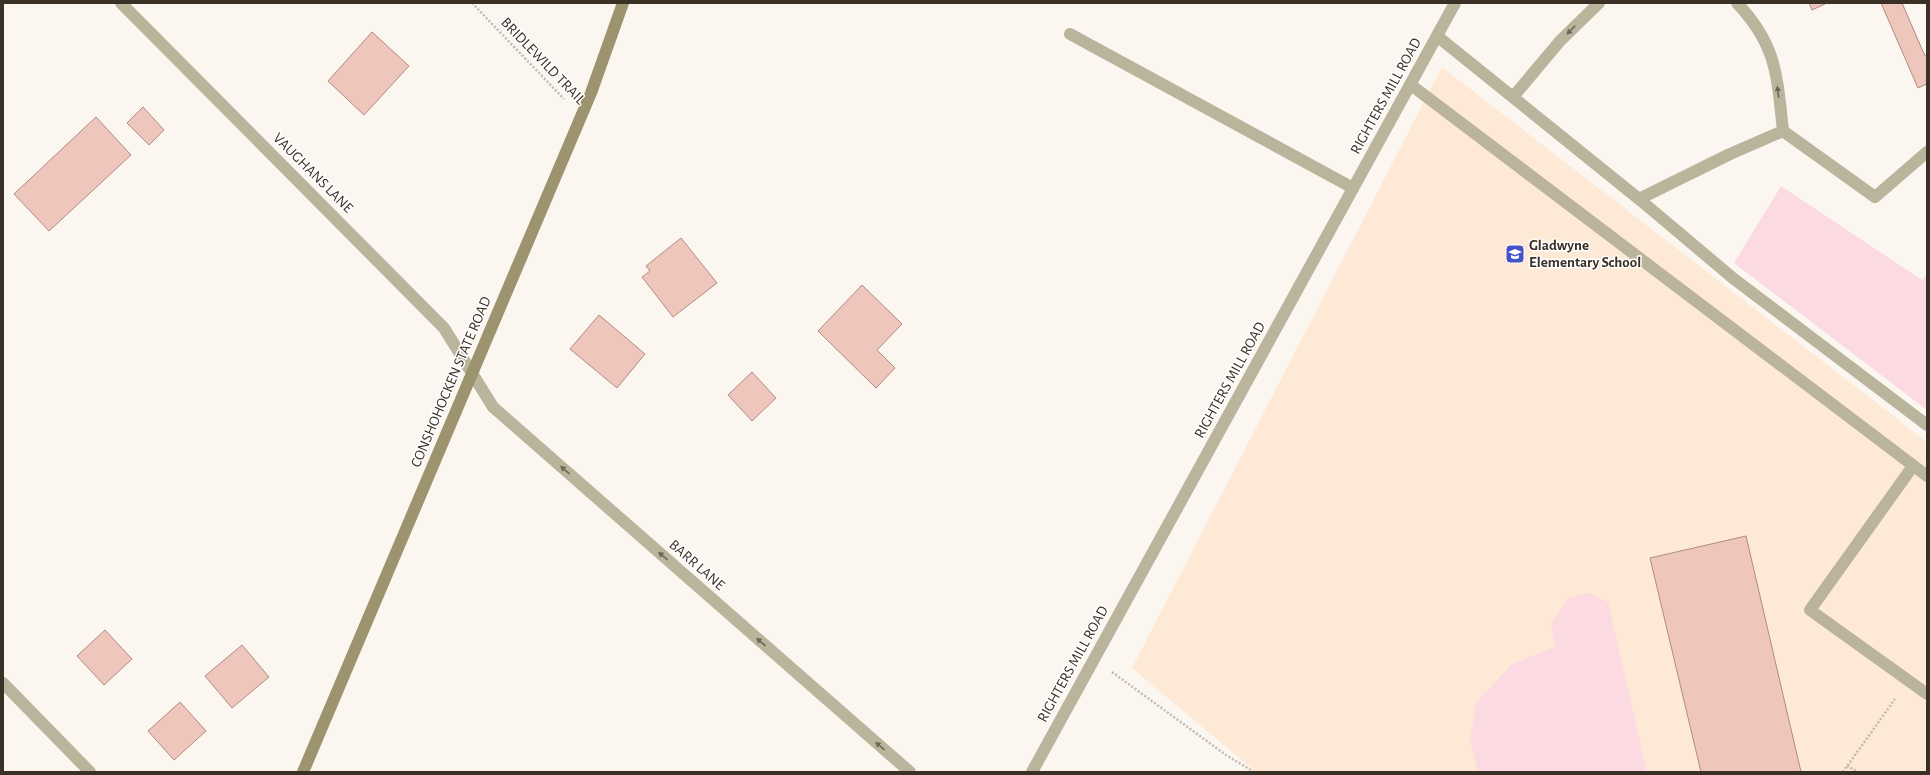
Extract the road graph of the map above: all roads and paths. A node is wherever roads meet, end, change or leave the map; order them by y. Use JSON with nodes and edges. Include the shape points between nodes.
{"nodes":[{"id":1,"x":121,"y":3,"type":"edge"},
{"id":2,"x":472,"y":3,"type":"edge"},
{"id":3,"x":623,"y":3,"type":"edge"},
{"id":4,"x":1455,"y":3,"type":"edge"},
{"id":5,"x":1599,"y":3,"type":"edge"},
{"id":6,"x":1737,"y":3,"type":"edge"},
{"id":7,"x":1070,"y":34,"type":"dead end"},
{"id":8,"x":1437,"y":36,"type":"junction"},
{"id":9,"x":1411,"y":85,"type":"junction"},
{"id":10,"x":1513,"y":97,"type":"junction"},
{"id":11,"x":581,"y":117,"type":"junction"},
{"id":12,"x":1783,"y":131,"type":"junction"},
{"id":13,"x":1927,"y":152,"type":"edge"},
{"id":14,"x":1353,"y":188,"type":"junction"},
{"id":15,"x":1639,"y":199,"type":"junction"},
{"id":16,"x":472,"y":374,"type":"junction"},
{"id":17,"x":1927,"y":425,"type":"edge"},
{"id":18,"x":1913,"y":466,"type":"junction"},
{"id":19,"x":1927,"y":476,"type":"edge"},
{"id":20,"x":1094,"y":658,"type":"junction"},
{"id":21,"x":1908,"y":681,"type":"junction"},
{"id":22,"x":3,"y":683,"type":"edge"},
{"id":23,"x":1927,"y":694,"type":"edge"},
{"id":24,"x":1848,"y":766,"type":"junction"},
{"id":25,"x":90,"y":772,"type":"edge"},
{"id":26,"x":303,"y":772,"type":"edge"},
{"id":27,"x":910,"y":772,"type":"edge"},
{"id":28,"x":1032,"y":772,"type":"edge"},
{"id":29,"x":1254,"y":772,"type":"edge"},
{"id":30,"x":1843,"y":772,"type":"edge"},
{"id":31,"x":1858,"y":772,"type":"edge"}],
"edges":[{"from":1,"to":16,"type":"street","name":"VAUGHANS LANE","via":[[444,328]]},
{"from":2,"to":11,"type":"path","name":"BRIDLEWILD TRAIL"},
{"from":3,"to":11,"type":"main road","name":"CONSHOHOCKEN STATE ROAD"},
{"from":4,"to":8,"type":"street","name":"RIGHTERS MILL ROAD"},
{"from":5,"to":10,"type":"street","one_way":true,"via":[[1560,41]]},
{"from":12,"to":6,"type":"street","one_way":true,"via":[[1778,89],[1768,46]]},
{"from":7,"to":14,"type":"street"},
{"from":8,"to":9,"type":"street","name":"RIGHTERS MILL ROAD"},
{"from":8,"to":10,"type":"street"},
{"from":9,"to":14,"type":"street","name":"RIGHTERS MILL ROAD"},
{"from":9,"to":18,"type":"street"},
{"from":10,"to":15,"type":"street"},
{"from":11,"to":16,"type":"main road","name":"CONSHOHOCKEN STATE ROAD"},
{"from":12,"to":13,"type":"street","via":[[1875,197]]},
{"from":12,"to":15,"type":"street"},
{"from":14,"to":20,"type":"street","name":"RIGHTERS MILL ROAD"},
{"from":15,"to":17,"type":"street","via":[[1734,279]]},
{"from":16,"to":26,"type":"main road","name":"CONSHOHOCKEN STATE ROAD"},
{"from":27,"to":16,"type":"street","name":"BARR LANE","one_way":true,"via":[[493,407]]},
{"from":18,"to":19,"type":"street"},
{"from":18,"to":21,"type":"street","via":[[1810,610]]},
{"from":20,"to":28,"type":"street","name":"RIGHTERS MILL ROAD"},
{"from":20,"to":29,"type":"path"},
{"from":21,"to":23,"type":"street"},
{"from":21,"to":24,"type":"path"},
{"from":22,"to":25,"type":"street"},
{"from":24,"to":30,"type":"path"},
{"from":24,"to":31,"type":"path"}]}
